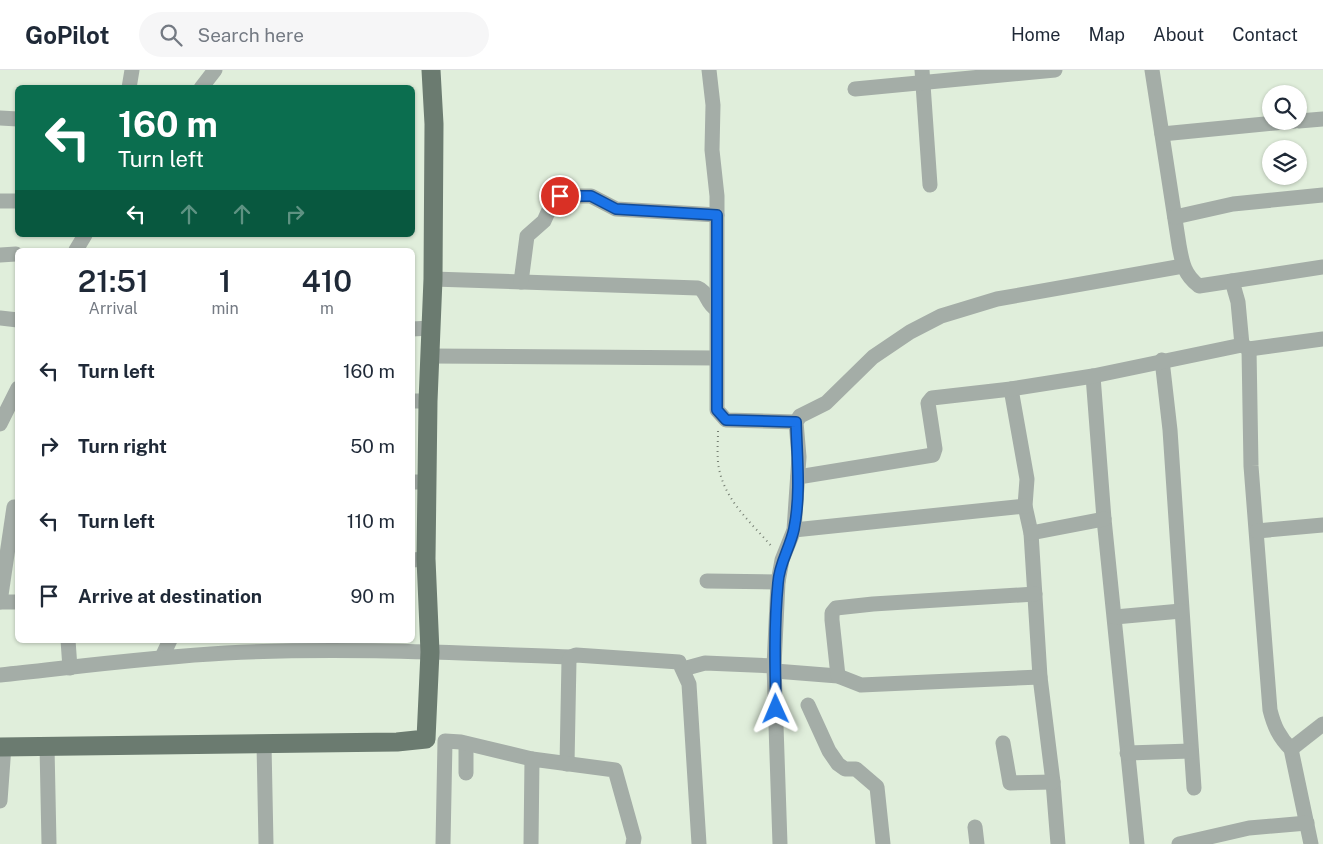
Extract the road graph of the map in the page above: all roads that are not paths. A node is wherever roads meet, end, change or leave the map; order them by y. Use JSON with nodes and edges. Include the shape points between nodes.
{"nodes":[{"id":1,"x":132,"y":70,"type":"edge"},
{"id":2,"x":215,"y":70,"type":"edge"},
{"id":3,"x":431,"y":70,"type":"edge"},
{"id":4,"x":710,"y":70,"type":"edge"},
{"id":5,"x":1055,"y":70,"type":"edge"},
{"id":6,"x":1152,"y":70,"type":"edge"},
{"id":7,"x":922,"y":76,"type":"edge"},
{"id":8,"x":130,"y":85,"type":"edge"},
{"id":9,"x":203,"y":85,"type":"edge"},
{"id":10,"x":854,"y":89,"type":"dead end"},
{"id":11,"x":0,"y":118,"type":"edge"},
{"id":12,"x":15,"y":119,"type":"edge"},
{"id":13,"x":1323,"y":119,"type":"edge"},
{"id":14,"x":1307,"y":120,"type":"edge"},
{"id":15,"x":1262,"y":124,"type":"edge"},
{"id":16,"x":1162,"y":134,"type":"junction"},
{"id":17,"x":930,"y":185,"type":"dead end"},
{"id":18,"x":1323,"y":195,"type":"edge"},
{"id":19,"x":0,"y":201,"type":"edge"},
{"id":20,"x":15,"y":202,"type":"edge"},
{"id":21,"x":717,"y":215,"type":"junction"},
{"id":22,"x":1175,"y":217,"type":"junction"},
{"id":23,"x":84,"y":237,"type":"edge"},
{"id":24,"x":77,"y":248,"type":"edge"},
{"id":25,"x":15,"y":254,"type":"edge"},
{"id":26,"x":0,"y":255,"type":"edge"},
{"id":27,"x":1183,"y":266,"type":"junction"},
{"id":28,"x":1323,"y":267,"type":"edge"},
{"id":29,"x":433,"y":279,"type":"junction"},
{"id":30,"x":1232,"y":281,"type":"junction"},
{"id":31,"x":521,"y":282,"type":"junction"},
{"id":32,"x":716,"y":309,"type":"junction"},
{"id":33,"x":0,"y":318,"type":"edge"},
{"id":34,"x":15,"y":320,"type":"edge"},
{"id":35,"x":422,"y":328,"type":"edge"},
{"id":36,"x":1323,"y":340,"type":"edge"},
{"id":37,"x":1245,"y":347,"type":"junction"},
{"id":38,"x":429,"y":356,"type":"junction"},
{"id":39,"x":716,"y":358,"type":"junction"},
{"id":40,"x":1162,"y":360,"type":"junction"},
{"id":41,"x":1093,"y":376,"type":"junction"},
{"id":42,"x":1010,"y":389,"type":"junction"},
{"id":43,"x":15,"y":394,"type":"edge"},
{"id":44,"x":420,"y":401,"type":"edge"},
{"id":45,"x":796,"y":422,"type":"junction"},
{"id":46,"x":0,"y":424,"type":"edge"},
{"id":47,"x":798,"y":477,"type":"junction"},
{"id":48,"x":420,"y":482,"type":"edge"},
{"id":49,"x":14,"y":506,"type":"dead end"},
{"id":50,"x":1025,"y":506,"type":"junction"},
{"id":51,"x":1104,"y":519,"type":"junction"},
{"id":52,"x":1323,"y":525,"type":"edge"},
{"id":53,"x":794,"y":530,"type":"junction"},
{"id":54,"x":1257,"y":531,"type":"junction"},
{"id":55,"x":1031,"y":533,"type":"junction"},
{"id":56,"x":12,"y":558,"type":"edge"},
{"id":57,"x":420,"y":560,"type":"edge"},
{"id":58,"x":707,"y":581,"type":"dead end"},
{"id":59,"x":778,"y":582,"type":"junction"},
{"id":60,"x":1035,"y":594,"type":"junction"},
{"id":61,"x":1,"y":602,"type":"edge"},
{"id":62,"x":15,"y":602,"type":"edge"},
{"id":63,"x":1181,"y":611,"type":"junction"},
{"id":64,"x":1115,"y":617,"type":"junction"},
{"id":65,"x":68,"y":643,"type":"edge"},
{"id":66,"x":169,"y":643,"type":"edge"},
{"id":67,"x":430,"y":652,"type":"junction"},
{"id":68,"x":162,"y":657,"type":"junction"},
{"id":69,"x":571,"y":657,"type":"junction"},
{"id":70,"x":70,"y":668,"type":"junction"},
{"id":71,"x":683,"y":669,"type":"junction"},
{"id":72,"x":774,"y":669,"type":"junction"},
{"id":73,"x":0,"y":675,"type":"edge"},
{"id":74,"x":838,"y":676,"type":"junction"},
{"id":75,"x":1040,"y":677,"type":"junction"},
{"id":76,"x":808,"y":705,"type":"dead end"},
{"id":77,"x":1323,"y":724,"type":"edge"},
{"id":78,"x":426,"y":739,"type":"junction"},
{"id":79,"x":444,"y":741,"type":"junction"},
{"id":80,"x":1003,"y":743,"type":"dead end"},
{"id":81,"x":264,"y":744,"type":"junction"},
{"id":82,"x":466,"y":744,"type":"junction"},
{"id":83,"x":47,"y":746,"type":"junction"},
{"id":84,"x":2,"y":747,"type":"edge"},
{"id":85,"x":1291,"y":748,"type":"junction"},
{"id":86,"x":1191,"y":751,"type":"junction"},
{"id":87,"x":1127,"y":753,"type":"junction"},
{"id":88,"x":532,"y":759,"type":"junction"},
{"id":89,"x":568,"y":764,"type":"junction"},
{"id":90,"x":466,"y":773,"type":"dead end"},
{"id":91,"x":1054,"y":782,"type":"junction"},
{"id":92,"x":1194,"y":788,"type":"dead end"},
{"id":93,"x":0,"y":800,"type":"edge"},
{"id":94,"x":1307,"y":823,"type":"junction"},
{"id":95,"x":975,"y":827,"type":"dead end"},
{"id":96,"x":49,"y":844,"type":"edge"},
{"id":97,"x":266,"y":844,"type":"edge"},
{"id":98,"x":443,"y":844,"type":"edge"},
{"id":99,"x":531,"y":844,"type":"edge"},
{"id":100,"x":633,"y":844,"type":"edge"},
{"id":101,"x":699,"y":844,"type":"edge"},
{"id":102,"x":780,"y":844,"type":"edge"},
{"id":103,"x":883,"y":844,"type":"edge"},
{"id":104,"x":977,"y":844,"type":"edge"},
{"id":105,"x":1058,"y":844,"type":"edge"},
{"id":106,"x":1137,"y":844,"type":"edge"},
{"id":107,"x":1179,"y":844,"type":"edge"},
{"id":108,"x":1311,"y":844,"type":"edge"}],
"edges":[{"from":1,"to":8,"type":"street"},
{"from":2,"to":9,"type":"street"},
{"from":3,"to":29,"type":"main road"},
{"from":4,"to":21,"type":"street"},
{"from":5,"to":7,"type":"street"},
{"from":6,"to":16,"type":"street"},
{"from":7,"to":10,"type":"street"},
{"from":7,"to":17,"type":"street"},
{"from":11,"to":12,"type":"street"},
{"from":13,"to":14,"type":"street"},
{"from":15,"to":16,"type":"street"},
{"from":16,"to":22,"type":"street"},
{"from":18,"to":22,"type":"street","via":[[1233,204]]},
{"from":19,"to":20,"type":"street"},
{"from":21,"to":31,"type":"street","via":[[616,209],[591,196],[560,196],[553,201],[544,221],[527,236]]},
{"from":21,"to":32,"type":"street"},
{"from":22,"to":27,"type":"street"},
{"from":23,"to":24,"type":"street"},
{"from":25,"to":26,"type":"street"},
{"from":27,"to":30,"type":"street","via":[[1189,279],[1199,286]]},
{"from":27,"to":45,"type":"street","via":[[996,299],[942,316],[910,332],[873,357],[826,403],[800,416]]},
{"from":28,"to":30,"type":"street"},
{"from":29,"to":31,"type":"street"},
{"from":29,"to":35,"type":"main road"},
{"from":30,"to":37,"type":"street"},
{"from":31,"to":32,"type":"street","via":[[698,288],[704,292],[709,305]]},
{"from":32,"to":39,"type":"street"},
{"from":33,"to":34,"type":"street"},
{"from":35,"to":38,"type":"main road"},
{"from":36,"to":37,"type":"street"},
{"from":37,"to":40,"type":"street"},
{"from":37,"to":54,"type":"street"},
{"from":38,"to":39,"type":"street"},
{"from":38,"to":44,"type":"main road"},
{"from":39,"to":45,"type":"street","via":[[717,410],[720,416],[726,420]]},
{"from":40,"to":41,"type":"street"},
{"from":40,"to":63,"type":"street","via":[[1170,430]]},
{"from":41,"to":42,"type":"street"},
{"from":41,"to":51,"type":"street"},
{"from":42,"to":47,"type":"street","via":[[929,400],[933,455]]},
{"from":42,"to":50,"type":"street","via":[[1027,479]]},
{"from":43,"to":46,"type":"street"},
{"from":44,"to":48,"type":"main road"},
{"from":45,"to":47,"type":"street"},
{"from":47,"to":53,"type":"street"},
{"from":48,"to":57,"type":"main road"},
{"from":49,"to":56,"type":"street"},
{"from":50,"to":53,"type":"street"},
{"from":50,"to":55,"type":"street"},
{"from":51,"to":55,"type":"street"},
{"from":51,"to":64,"type":"street"},
{"from":52,"to":54,"type":"street"},
{"from":53,"to":59,"type":"street","via":[[782,560]]},
{"from":54,"to":85,"type":"street","via":[[1270,710],[1281,739]]},
{"from":55,"to":60,"type":"street"},
{"from":56,"to":61,"type":"street"},
{"from":57,"to":67,"type":"main road"},
{"from":58,"to":59,"type":"street"},
{"from":59,"to":72,"type":"street"},
{"from":60,"to":74,"type":"street","via":[[836,608],[832,620]]},
{"from":60,"to":75,"type":"street"},
{"from":61,"to":62,"type":"street"},
{"from":63,"to":64,"type":"street"},
{"from":63,"to":86,"type":"street"},
{"from":64,"to":87,"type":"street"},
{"from":65,"to":70,"type":"street"},
{"from":66,"to":68,"type":"street"},
{"from":67,"to":68,"type":"street","via":[[269,651]]},
{"from":67,"to":69,"type":"street"},
{"from":67,"to":78,"type":"main road"},
{"from":68,"to":70,"type":"street"},
{"from":69,"to":71,"type":"street","via":[[680,662]]},
{"from":69,"to":89,"type":"street"},
{"from":70,"to":73,"type":"street"},
{"from":71,"to":72,"type":"street","via":[[705,664]]},
{"from":71,"to":101,"type":"street","via":[[689,684]]},
{"from":72,"to":74,"type":"street"},
{"from":72,"to":102,"type":"street"},
{"from":74,"to":75,"type":"street","via":[[861,684]]},
{"from":75,"to":91,"type":"street"},
{"from":76,"to":103,"type":"street","via":[[838,764],[845,769],[856,769],[877,787]]},
{"from":77,"to":85,"type":"street"},
{"from":78,"to":79,"type":"street"},
{"from":78,"to":81,"type":"main road"},
{"from":79,"to":82,"type":"street"},
{"from":79,"to":98,"type":"street"},
{"from":80,"to":91,"type":"street","via":[[1010,783]]},
{"from":81,"to":83,"type":"main road"},
{"from":81,"to":97,"type":"street"},
{"from":82,"to":88,"type":"street"},
{"from":82,"to":90,"type":"street"},
{"from":83,"to":84,"type":"main road"},
{"from":83,"to":96,"type":"street"},
{"from":84,"to":93,"type":"street"},
{"from":85,"to":94,"type":"street"},
{"from":86,"to":87,"type":"street"},
{"from":86,"to":92,"type":"street"},
{"from":87,"to":106,"type":"street"},
{"from":88,"to":89,"type":"street"},
{"from":88,"to":99,"type":"street"},
{"from":89,"to":100,"type":"street","via":[[615,770]]},
{"from":91,"to":105,"type":"street"},
{"from":94,"to":107,"type":"street","via":[[1249,828]]},
{"from":94,"to":108,"type":"street"},
{"from":95,"to":104,"type":"street"}]}
